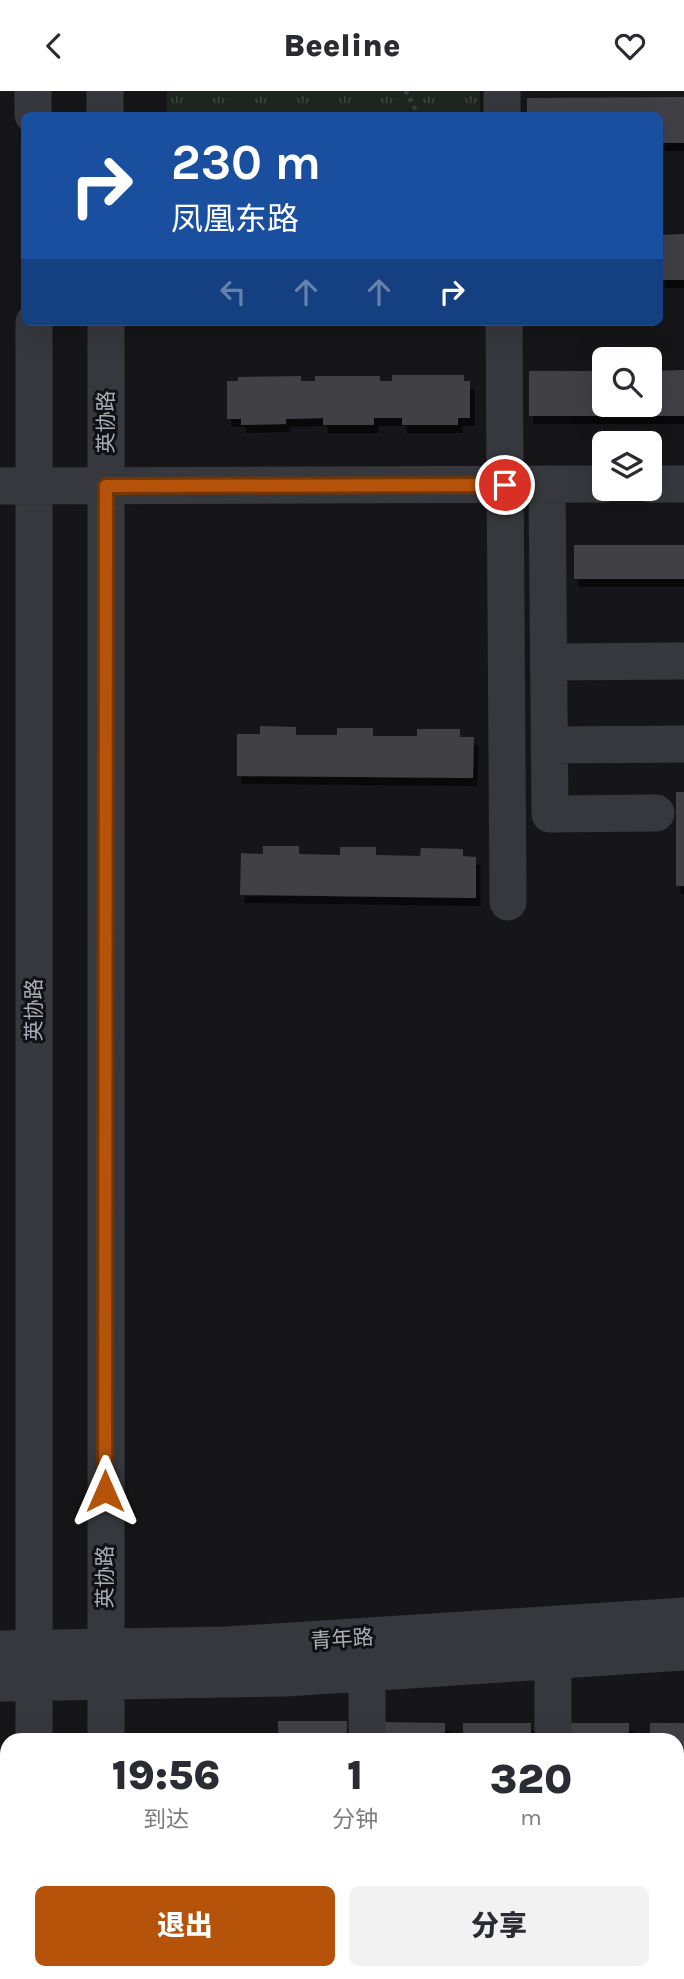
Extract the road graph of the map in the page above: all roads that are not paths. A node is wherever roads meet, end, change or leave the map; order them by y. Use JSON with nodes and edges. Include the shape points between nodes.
{"nodes":[{"id":1,"x":33,"y":91,"type":"edge"},
{"id":2,"x":105,"y":91,"type":"edge"},
{"id":3,"x":502,"y":91,"type":"edge"},
{"id":4,"x":33,"y":112,"type":"edge"},
{"id":5,"x":105,"y":112,"type":"edge"},
{"id":6,"x":502,"y":112,"type":"edge"},
{"id":7,"x":34,"y":326,"type":"edge"},
{"id":8,"x":106,"y":326,"type":"edge"},
{"id":9,"x":504,"y":326,"type":"edge"},
{"id":10,"x":547,"y":484,"type":"junction"},
{"id":11,"x":592,"y":484,"type":"edge"},
{"id":12,"x":662,"y":484,"type":"edge"},
{"id":13,"x":684,"y":484,"type":"edge"},
{"id":14,"x":505,"y":485,"type":"junction"},
{"id":15,"x":17,"y":486,"type":"edge"},
{"id":16,"x":106,"y":486,"type":"junction"},
{"id":17,"x":684,"y":661,"type":"edge"},
{"id":18,"x":549,"y":662,"type":"junction"},
{"id":19,"x":684,"y":744,"type":"edge"},
{"id":20,"x":549,"y":745,"type":"junction"},
{"id":21,"x":656,"y":813,"type":"dead end"},
{"id":22,"x":509,"y":902,"type":"dead end"},
{"id":23,"x":684,"y":1616,"type":"edge"},
{"id":24,"x":684,"y":1651,"type":"edge"},
{"id":25,"x":553,"y":1660,"type":"junction"},
{"id":26,"x":106,"y":1665,"type":"junction"},
{"id":27,"x":17,"y":1666,"type":"edge"},
{"id":28,"x":367,"y":1672,"type":"junction"},
{"id":29,"x":33,"y":1733,"type":"edge"},
{"id":30,"x":106,"y":1733,"type":"edge"},
{"id":31,"x":367,"y":1733,"type":"edge"},
{"id":32,"x":553,"y":1733,"type":"edge"}],
"edges":[{"from":1,"to":4,"type":"street"},
{"from":2,"to":5,"type":"street"},
{"from":3,"to":6,"type":"street"},
{"from":7,"to":15,"type":"street","name":"英协路"},
{"from":8,"to":16,"type":"street","name":"英协路"},
{"from":9,"to":14,"type":"street"},
{"from":10,"to":11,"type":"street"},
{"from":10,"to":14,"type":"street"},
{"from":10,"to":18,"type":"street"},
{"from":12,"to":13,"type":"street"},
{"from":14,"to":16,"type":"street"},
{"from":14,"to":22,"type":"street"},
{"from":15,"to":16,"type":"street"},
{"from":15,"to":27,"type":"street","name":"英协路"},
{"from":16,"to":26,"type":"street","name":"英协路"},
{"from":17,"to":18,"type":"street"},
{"from":18,"to":20,"type":"street"},
{"from":19,"to":20,"type":"street"},
{"from":20,"to":21,"type":"street","via":[[550,814]]},
{"from":23,"to":26,"type":"street","name":"青年路","via":[[227,1646]]},
{"from":24,"to":25,"type":"street","name":"青年路"},
{"from":25,"to":28,"type":"street","name":"青年路"},
{"from":25,"to":32,"type":"street"},
{"from":26,"to":27,"type":"street","name":"青年路"},
{"from":26,"to":28,"type":"street","name":"青年路","via":[[228,1680]]},
{"from":26,"to":30,"type":"street","name":"英协路"},
{"from":27,"to":29,"type":"street","name":"英协路"},
{"from":28,"to":31,"type":"street"}]}
